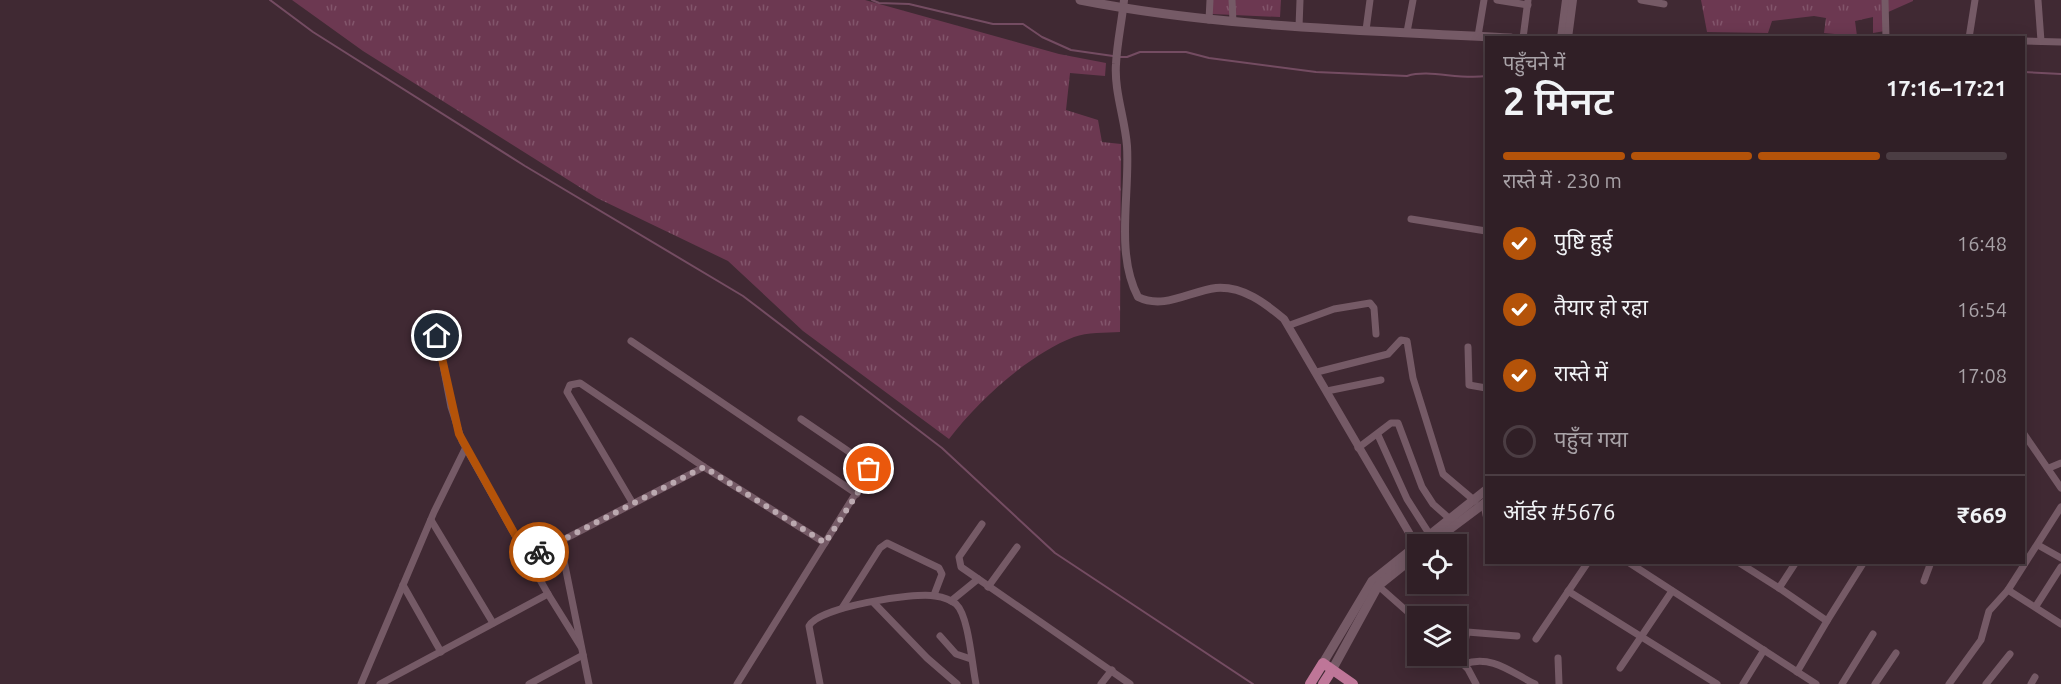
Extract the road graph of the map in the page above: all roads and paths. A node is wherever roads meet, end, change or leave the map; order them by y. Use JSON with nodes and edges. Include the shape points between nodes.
{"nodes":[{"id":1,"x":1080,"y":0,"type":"edge"},
{"id":2,"x":1210,"y":0,"type":"edge"},
{"id":3,"x":1232,"y":0,"type":"edge"},
{"id":4,"x":1300,"y":0,"type":"edge"},
{"id":5,"x":1370,"y":0,"type":"edge"},
{"id":6,"x":1413,"y":0,"type":"edge"},
{"id":7,"x":1484,"y":0,"type":"edge"},
{"id":8,"x":1497,"y":0,"type":"edge"},
{"id":9,"x":1566,"y":0,"type":"edge"},
{"id":10,"x":1573,"y":0,"type":"edge"},
{"id":11,"x":1641,"y":0,"type":"edge"},
{"id":12,"x":1885,"y":0,"type":"edge"},
{"id":13,"x":1975,"y":0,"type":"edge"},
{"id":14,"x":2038,"y":0,"type":"edge"},
{"id":15,"x":1528,"y":2,"type":"edge"},
{"id":16,"x":1124,"y":4,"type":"edge"},
{"id":17,"x":1664,"y":4,"type":"dead end"},
{"id":18,"x":1209,"y":20,"type":"junction"},
{"id":19,"x":1233,"y":22,"type":"junction"},
{"id":20,"x":1299,"y":27,"type":"junction"},
{"id":21,"x":1366,"y":30,"type":"junction"},
{"id":22,"x":1407,"y":32,"type":"junction"},
{"id":23,"x":1479,"y":36,"type":"junction"},
{"id":24,"x":1485,"y":36,"type":"edge"},
{"id":25,"x":1523,"y":36,"type":"edge"},
{"id":26,"x":1561,"y":36,"type":"edge"},
{"id":27,"x":1568,"y":36,"type":"edge"},
{"id":28,"x":1886,"y":36,"type":"edge"},
{"id":29,"x":1969,"y":36,"type":"edge"},
{"id":30,"x":2025,"y":41,"type":"edge"},
{"id":31,"x":2041,"y":41,"type":"junction"},
{"id":32,"x":2061,"y":42,"type":"edge"},
{"id":33,"x":1411,"y":219,"type":"dead end"},
{"id":34,"x":1485,"y":231,"type":"edge"},
{"id":35,"x":433,"y":313,"type":"dead end"},
{"id":36,"x":1290,"y":325,"type":"junction"},
{"id":37,"x":1376,"y":334,"type":"dead end"},
{"id":38,"x":631,"y":341,"type":"dead end"},
{"id":39,"x":1468,"y":347,"type":"dead end"},
{"id":40,"x":1317,"y":372,"type":"junction"},
{"id":41,"x":1381,"y":380,"type":"dead end"},
{"id":42,"x":1485,"y":388,"type":"edge"},
{"id":43,"x":1327,"y":391,"type":"junction"},
{"id":44,"x":801,"y":419,"type":"dead end"},
{"id":45,"x":1378,"y":435,"type":"junction"},
{"id":46,"x":2025,"y":435,"type":"edge"},
{"id":47,"x":466,"y":447,"type":"junction"},
{"id":48,"x":1358,"y":448,"type":"junction"},
{"id":49,"x":2061,"y":463,"type":"edge"},
{"id":50,"x":704,"y":467,"type":"junction"},
{"id":51,"x":2049,"y":468,"type":"junction"},
{"id":52,"x":2061,"y":488,"type":"edge"},
{"id":53,"x":857,"y":494,"type":"junction"},
{"id":54,"x":632,"y":502,"type":"junction"},
{"id":55,"x":1482,"y":502,"type":"edge"},
{"id":56,"x":2061,"y":507,"type":"edge"},
{"id":57,"x":431,"y":520,"type":"junction"},
{"id":58,"x":1451,"y":520,"type":"junction"},
{"id":59,"x":982,"y":524,"type":"dead end"},
{"id":60,"x":1408,"y":534,"type":"edge"},
{"id":61,"x":1427,"y":534,"type":"edge"},
{"id":62,"x":1436,"y":534,"type":"edge"},
{"id":63,"x":1438,"y":534,"type":"edge"},
{"id":64,"x":560,"y":541,"type":"junction"},
{"id":65,"x":825,"y":543,"type":"junction"},
{"id":66,"x":2038,"y":545,"type":"junction"},
{"id":67,"x":1017,"y":547,"type":"dead end"},
{"id":68,"x":1407,"y":557,"type":"edge"},
{"id":69,"x":528,"y":558,"type":"junction"},
{"id":70,"x":2061,"y":558,"type":"edge"},
{"id":71,"x":1587,"y":564,"type":"edge"},
{"id":72,"x":1629,"y":564,"type":"edge"},
{"id":73,"x":1741,"y":564,"type":"edge"},
{"id":74,"x":1795,"y":564,"type":"edge"},
{"id":75,"x":1863,"y":564,"type":"edge"},
{"id":76,"x":1930,"y":564,"type":"edge"},
{"id":77,"x":2061,"y":567,"type":"edge"},
{"id":78,"x":978,"y":579,"type":"junction"},
{"id":79,"x":1924,"y":581,"type":"dead end"},
{"id":80,"x":1375,"y":583,"type":"junction"},
{"id":81,"x":404,"y":585,"type":"junction"},
{"id":82,"x":988,"y":586,"type":"junction"},
{"id":83,"x":1779,"y":588,"type":"junction"},
{"id":84,"x":2008,"y":590,"type":"junction"},
{"id":85,"x":1568,"y":591,"type":"junction"},
{"id":86,"x":1672,"y":591,"type":"junction"},
{"id":87,"x":548,"y":594,"type":"junction"},
{"id":88,"x":934,"y":595,"type":"junction"},
{"id":89,"x":951,"y":601,"type":"junction"},
{"id":90,"x":874,"y":603,"type":"junction"},
{"id":91,"x":2037,"y":606,"type":"junction"},
{"id":92,"x":842,"y":608,"type":"junction"},
{"id":93,"x":1407,"y":611,"type":"edge"},
{"id":94,"x":1827,"y":621,"type":"junction"},
{"id":95,"x":493,"y":623,"type":"junction"},
{"id":96,"x":2061,"y":624,"type":"edge"},
{"id":97,"x":1467,"y":632,"type":"edge"},
{"id":98,"x":1873,"y":634,"type":"dead end"},
{"id":99,"x":940,"y":636,"type":"dead end"},
{"id":100,"x":1517,"y":636,"type":"dead end"},
{"id":101,"x":1641,"y":636,"type":"junction"},
{"id":102,"x":1536,"y":639,"type":"dead end"},
{"id":103,"x":1764,"y":650,"type":"junction"},
{"id":104,"x":582,"y":651,"type":"junction"},
{"id":105,"x":441,"y":652,"type":"junction"},
{"id":106,"x":1896,"y":653,"type":"dead end"},
{"id":107,"x":2010,"y":654,"type":"dead end"},
{"id":108,"x":1558,"y":658,"type":"dead end"},
{"id":109,"x":971,"y":659,"type":"junction"},
{"id":110,"x":1467,"y":660,"type":"edge"},
{"id":111,"x":1328,"y":666,"type":"junction"},
{"id":112,"x":1464,"y":666,"type":"edge"},
{"id":113,"x":1620,"y":668,"type":"dead end"},
{"id":114,"x":1112,"y":670,"type":"junction"},
{"id":115,"x":1797,"y":672,"type":"junction"},
{"id":116,"x":1312,"y":680,"type":"edge"},
{"id":117,"x":361,"y":684,"type":"edge"},
{"id":118,"x":380,"y":684,"type":"edge"},
{"id":119,"x":529,"y":684,"type":"edge"},
{"id":120,"x":590,"y":684,"type":"edge"},
{"id":121,"x":737,"y":684,"type":"edge"},
{"id":122,"x":820,"y":684,"type":"edge"},
{"id":123,"x":957,"y":684,"type":"edge"},
{"id":124,"x":976,"y":684,"type":"edge"},
{"id":125,"x":1101,"y":684,"type":"edge"},
{"id":126,"x":1130,"y":684,"type":"edge"},
{"id":127,"x":1323,"y":684,"type":"edge"},
{"id":128,"x":1353,"y":684,"type":"edge"},
{"id":129,"x":1476,"y":684,"type":"edge"},
{"id":130,"x":1535,"y":684,"type":"edge"},
{"id":131,"x":1558,"y":684,"type":"edge"},
{"id":132,"x":1717,"y":684,"type":"edge"},
{"id":133,"x":1743,"y":684,"type":"edge"},
{"id":134,"x":1816,"y":684,"type":"edge"},
{"id":135,"x":1842,"y":684,"type":"edge"},
{"id":136,"x":1875,"y":684,"type":"edge"},
{"id":137,"x":1949,"y":684,"type":"edge"},
{"id":138,"x":1986,"y":684,"type":"edge"}],
"edges":[{"from":1,"to":16,"type":"main road"},
{"from":2,"to":18,"type":"street"},
{"from":3,"to":19,"type":"street"},
{"from":4,"to":20,"type":"street"},
{"from":5,"to":21,"type":"street"},
{"from":6,"to":22,"type":"street"},
{"from":7,"to":23,"type":"street"},
{"from":8,"to":15,"type":"street"},
{"from":9,"to":26,"type":"street"},
{"from":10,"to":27,"type":"street"},
{"from":11,"to":17,"type":"street"},
{"from":12,"to":28,"type":"street"},
{"from":13,"to":29,"type":"street"},
{"from":14,"to":31,"type":"street"},
{"from":15,"to":25,"type":"street"},
{"from":16,"to":18,"type":"main road"},
{"from":16,"to":36,"type":"street","via":[[1116,63],[1127,148],[1128,269],[1138,297],[1163,302],[1216,288],[1226,289],[1250,294]]},
{"from":18,"to":19,"type":"main road"},
{"from":19,"to":20,"type":"main road"},
{"from":20,"to":21,"type":"main road"},
{"from":21,"to":22,"type":"main road"},
{"from":22,"to":23,"type":"main road"},
{"from":23,"to":24,"type":"main road"},
{"from":30,"to":31,"type":"street"},
{"from":31,"to":32,"type":"street"},
{"from":33,"to":34,"type":"street"},
{"from":35,"to":47,"type":"street","via":[[456,424]]},
{"from":36,"to":37,"type":"street","via":[[1334,309],[1370,303]]},
{"from":36,"to":40,"type":"street"},
{"from":38,"to":53,"type":"street"},
{"from":39,"to":42,"type":"street","via":[[1468,385]]},
{"from":40,"to":43,"type":"street"},
{"from":40,"to":55,"type":"street","via":[[1388,354],[1401,340],[1407,341],[1413,378],[1443,474]]},
{"from":41,"to":43,"type":"street"},
{"from":43,"to":48,"type":"street"},
{"from":44,"to":53,"type":"street","via":[[867,464],[869,472]]},
{"from":45,"to":48,"type":"street"},
{"from":45,"to":58,"type":"street","via":[[1393,422],[1398,423],[1425,492]]},
{"from":45,"to":61,"type":"street"},
{"from":46,"to":51,"type":"street"},
{"from":47,"to":57,"type":"street"},
{"from":47,"to":69,"type":"street"},
{"from":48,"to":60,"type":"street"},
{"from":49,"to":51,"type":"street"},
{"from":50,"to":54,"type":"street"},
{"from":50,"to":54,"type":"street","via":[[580,383],[570,385],[567,393]]},
{"from":50,"to":65,"type":"street"},
{"from":51,"to":52,"type":"street"},
{"from":53,"to":65,"type":"street"},
{"from":54,"to":64,"type":"street"},
{"from":55,"to":58,"type":"main road"},
{"from":55,"to":63,"type":"main road"},
{"from":56,"to":66,"type":"street"},
{"from":57,"to":81,"type":"street"},
{"from":57,"to":95,"type":"street"},
{"from":58,"to":62,"type":"main road"},
{"from":59,"to":78,"type":"street","via":[[959,561]]},
{"from":64,"to":69,"type":"street"},
{"from":64,"to":104,"type":"street"},
{"from":65,"to":121,"type":"street"},
{"from":66,"to":70,"type":"street"},
{"from":66,"to":84,"type":"street"},
{"from":67,"to":82,"type":"street"},
{"from":68,"to":80,"type":"main road"},
{"from":69,"to":87,"type":"street"},
{"from":71,"to":85,"type":"street"},
{"from":72,"to":86,"type":"street"},
{"from":73,"to":83,"type":"street"},
{"from":74,"to":83,"type":"street"},
{"from":75,"to":94,"type":"street"},
{"from":76,"to":79,"type":"street"},
{"from":77,"to":91,"type":"street"},
{"from":78,"to":82,"type":"street"},
{"from":78,"to":89,"type":"street"},
{"from":80,"to":93,"type":"street"},
{"from":80,"to":111,"type":"main road"},
{"from":81,"to":105,"type":"street"},
{"from":81,"to":117,"type":"street"},
{"from":82,"to":114,"type":"street"},
{"from":83,"to":94,"type":"street"},
{"from":84,"to":91,"type":"street"},
{"from":84,"to":137,"type":"street","via":[[1989,610],[1981,640]]},
{"from":85,"to":101,"type":"street"},
{"from":85,"to":102,"type":"street"},
{"from":86,"to":101,"type":"street"},
{"from":86,"to":103,"type":"street"},
{"from":87,"to":95,"type":"street"},
{"from":87,"to":104,"type":"street"},
{"from":88,"to":89,"type":"street"},
{"from":88,"to":90,"type":"street"},
{"from":88,"to":92,"type":"street","via":[[942,578],[941,570],[887,543]]},
{"from":89,"to":109,"type":"street","via":[[962,613]]},
{"from":90,"to":92,"type":"street"},
{"from":90,"to":123,"type":"street"},
{"from":91,"to":96,"type":"street"},
{"from":92,"to":122,"type":"street","via":[[809,626]]},
{"from":94,"to":115,"type":"street"},
{"from":95,"to":105,"type":"street"},
{"from":97,"to":100,"type":"street"},
{"from":98,"to":135,"type":"street"},
{"from":99,"to":109,"type":"street","via":[[956,654]]},
{"from":101,"to":113,"type":"street"},
{"from":101,"to":132,"type":"street"},
{"from":103,"to":115,"type":"street"},
{"from":103,"to":133,"type":"street"},
{"from":104,"to":119,"type":"street"},
{"from":104,"to":120,"type":"street"},
{"from":105,"to":118,"type":"street"},
{"from":106,"to":136,"type":"street"},
{"from":107,"to":138,"type":"street"},
{"from":108,"to":131,"type":"street"},
{"from":109,"to":124,"type":"street"},
{"from":110,"to":130,"type":"street","via":[[1495,663]]},
{"from":111,"to":116,"type":"main road"},
{"from":111,"to":127,"type":"main road"},
{"from":111,"to":128,"type":"main road"},
{"from":112,"to":129,"type":"street"},
{"from":114,"to":125,"type":"street"},
{"from":114,"to":126,"type":"street"},
{"from":115,"to":134,"type":"street"}]}
